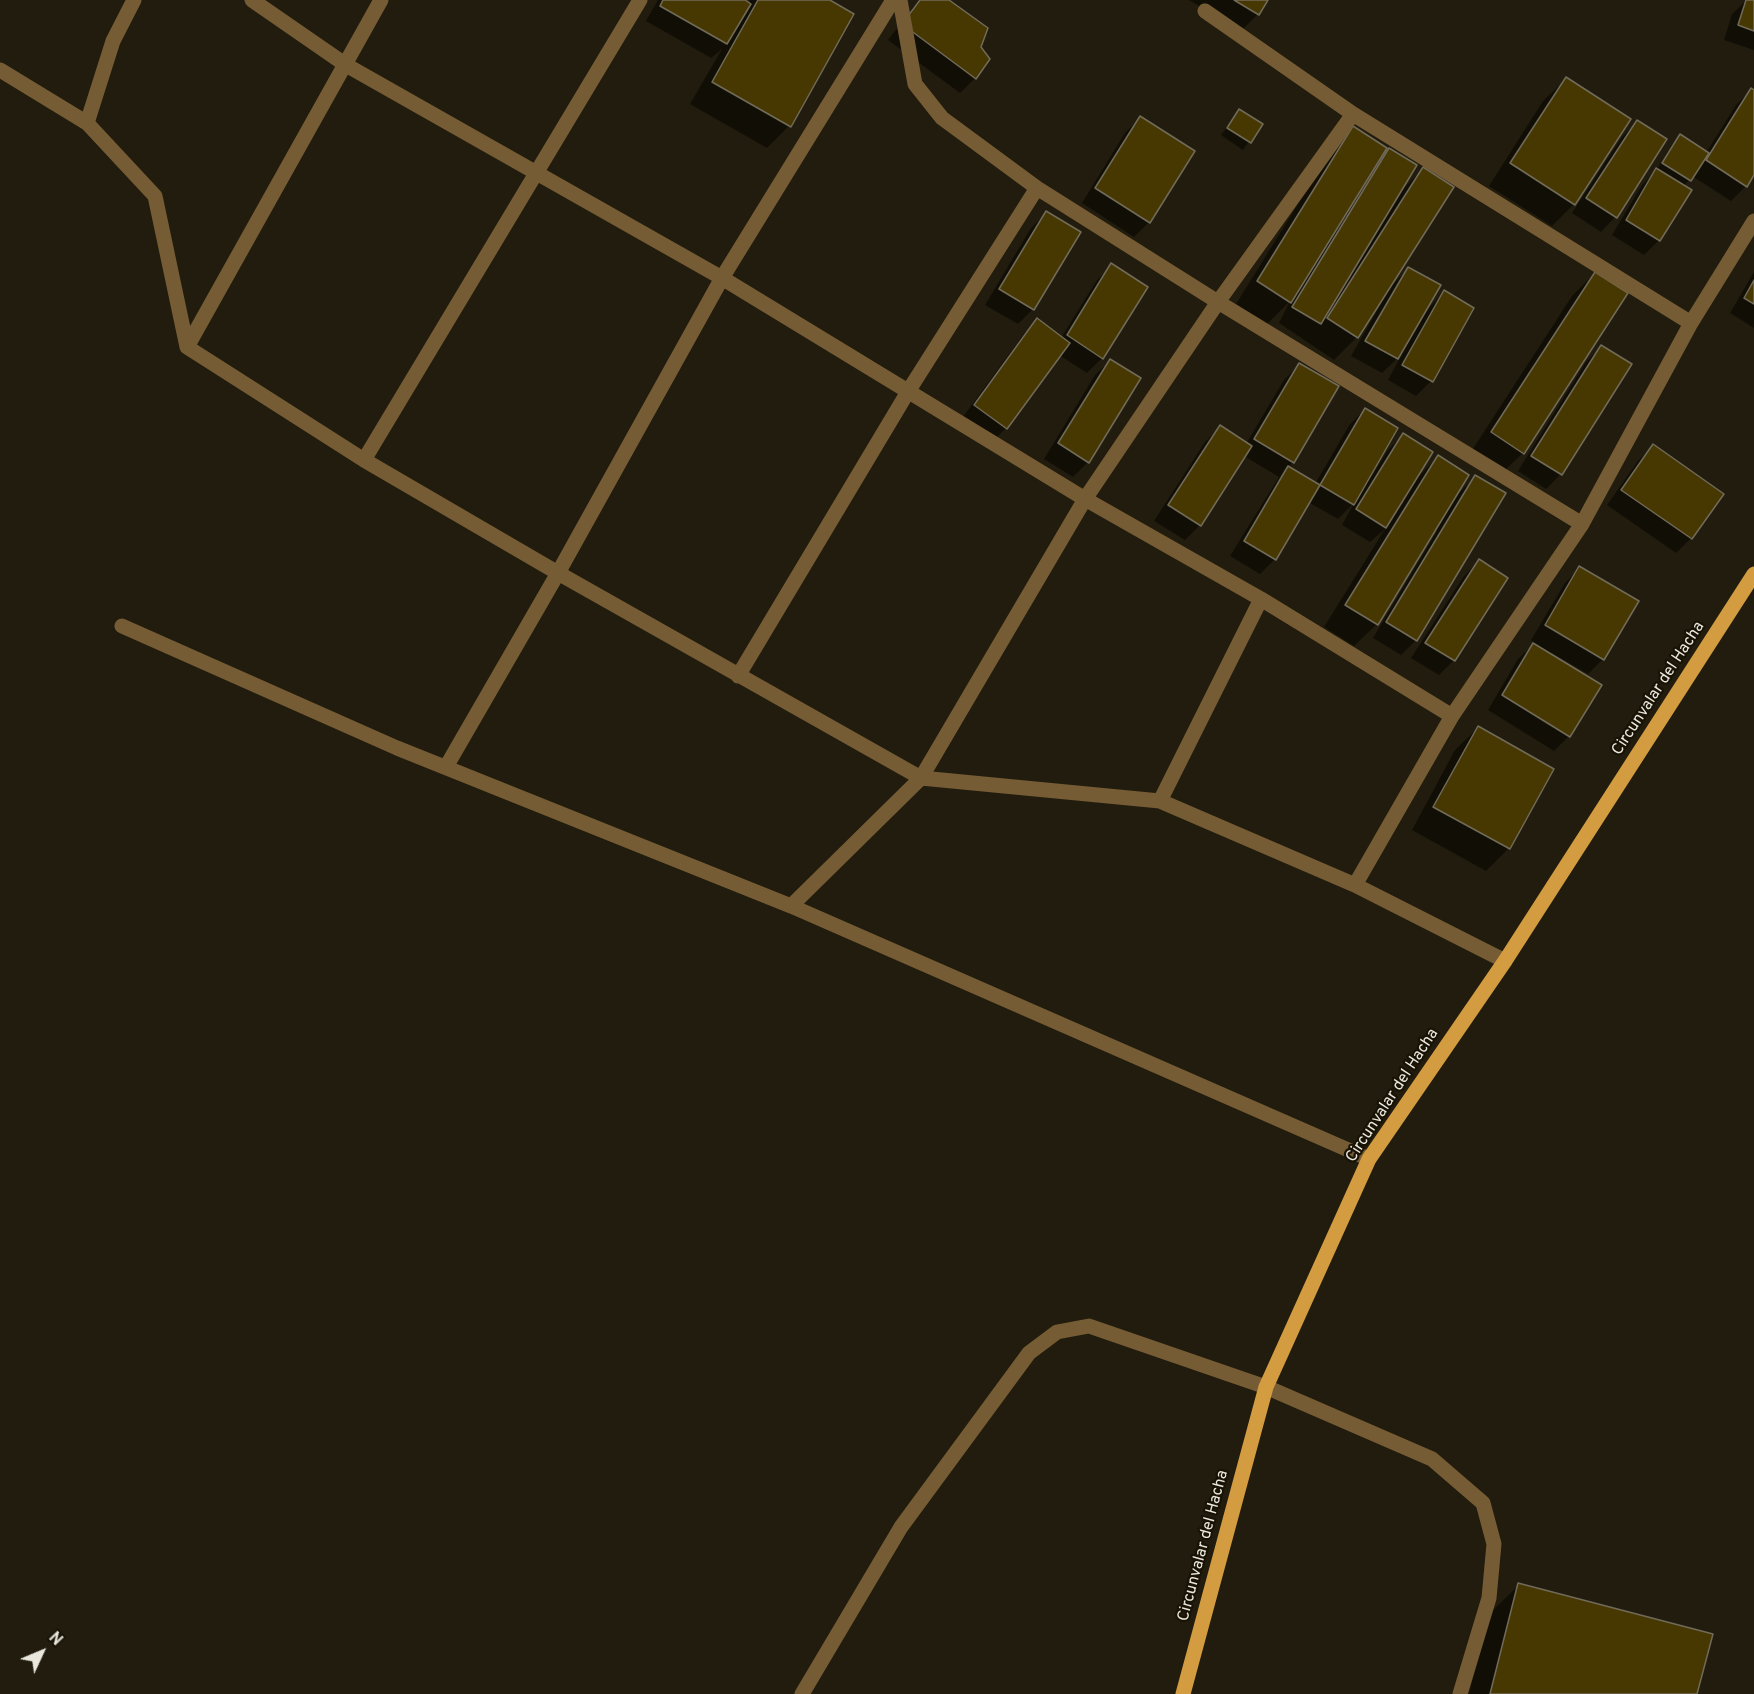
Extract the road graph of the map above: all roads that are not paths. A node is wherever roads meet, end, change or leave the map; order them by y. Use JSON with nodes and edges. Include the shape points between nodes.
{"nodes":[{"id":1,"x":135,"y":0,"type":"edge"},
{"id":2,"x":252,"y":0,"type":"edge"},
{"id":3,"x":381,"y":0,"type":"edge"},
{"id":4,"x":640,"y":0,"type":"edge"},
{"id":5,"x":893,"y":0,"type":"edge"},
{"id":6,"x":900,"y":0,"type":"edge"},
{"id":7,"x":1205,"y":11,"type":"dead end"},
{"id":8,"x":346,"y":65,"type":"junction"},
{"id":9,"x":0,"y":70,"type":"edge"},
{"id":10,"x":1353,"y":114,"type":"junction"},
{"id":11,"x":87,"y":123,"type":"junction"},
{"id":12,"x":537,"y":173,"type":"junction"},
{"id":13,"x":1037,"y":188,"type":"junction"},
{"id":14,"x":1754,"y":221,"type":"edge"},
{"id":15,"x":722,"y":278,"type":"junction"},
{"id":16,"x":1218,"y":302,"type":"junction"},
{"id":17,"x":1691,"y":323,"type":"junction"},
{"id":18,"x":187,"y":347,"type":"junction"},
{"id":19,"x":909,"y":390,"type":"junction"},
{"id":20,"x":364,"y":460,"type":"junction"},
{"id":21,"x":1085,"y":499,"type":"junction"},
{"id":22,"x":1582,"y":524,"type":"junction"},
{"id":23,"x":558,"y":573,"type":"junction"},
{"id":24,"x":1754,"y":574,"type":"edge"},
{"id":25,"x":1261,"y":599,"type":"junction"},
{"id":26,"x":122,"y":626,"type":"dead end"},
{"id":27,"x":738,"y":676,"type":"junction"},
{"id":28,"x":1452,"y":716,"type":"junction"},
{"id":29,"x":446,"y":767,"type":"junction"},
{"id":30,"x":921,"y":778,"type":"junction"},
{"id":31,"x":1160,"y":801,"type":"junction"},
{"id":32,"x":1355,"y":885,"type":"junction"},
{"id":33,"x":791,"y":906,"type":"junction"},
{"id":34,"x":1505,"y":961,"type":"junction"},
{"id":35,"x":1369,"y":1159,"type":"junction"},
{"id":36,"x":1266,"y":1387,"type":"junction"},
{"id":37,"x":802,"y":1694,"type":"edge"},
{"id":38,"x":1183,"y":1694,"type":"edge"},
{"id":39,"x":1460,"y":1694,"type":"edge"}],
"edges":[{"from":1,"to":11,"type":"street","via":[[113,41]]},
{"from":2,"to":8,"type":"street"},
{"from":3,"to":8,"type":"street"},
{"from":4,"to":12,"type":"street"},
{"from":5,"to":15,"type":"street"},
{"from":6,"to":13,"type":"street","via":[[915,84],[942,118]]},
{"from":7,"to":10,"type":"street"},
{"from":8,"to":12,"type":"street"},
{"from":8,"to":18,"type":"street"},
{"from":9,"to":11,"type":"street"},
{"from":10,"to":16,"type":"street"},
{"from":10,"to":17,"type":"street"},
{"from":11,"to":18,"type":"street","via":[[155,195]]},
{"from":12,"to":15,"type":"street"},
{"from":12,"to":20,"type":"street"},
{"from":13,"to":16,"type":"street"},
{"from":13,"to":19,"type":"street"},
{"from":14,"to":17,"type":"street"},
{"from":15,"to":19,"type":"street"},
{"from":15,"to":23,"type":"street"},
{"from":16,"to":21,"type":"street"},
{"from":16,"to":22,"type":"street"},
{"from":17,"to":22,"type":"street"},
{"from":18,"to":20,"type":"street"},
{"from":19,"to":21,"type":"street"},
{"from":19,"to":27,"type":"street"},
{"from":20,"to":23,"type":"street"},
{"from":21,"to":25,"type":"street"},
{"from":21,"to":30,"type":"street"},
{"from":22,"to":28,"type":"street"},
{"from":23,"to":27,"type":"street"},
{"from":23,"to":29,"type":"street"},
{"from":24,"to":34,"type":"main road","name":"Circunvalar del Hacha"},
{"from":25,"to":28,"type":"street"},
{"from":25,"to":31,"type":"street"},
{"from":26,"to":29,"type":"street"},
{"from":27,"to":30,"type":"street"},
{"from":28,"to":32,"type":"street"},
{"from":29,"to":33,"type":"street"},
{"from":30,"to":31,"type":"street"},
{"from":30,"to":33,"type":"street"},
{"from":31,"to":32,"type":"street"},
{"from":32,"to":34,"type":"street"},
{"from":33,"to":35,"type":"street"},
{"from":34,"to":35,"type":"main road","name":"Circunvalar del Hacha"},
{"from":35,"to":36,"type":"main road","name":"Circunvalar del Hacha"},
{"from":36,"to":37,"type":"street","via":[[1089,1326],[1057,1332],[1029,1353],[901,1527]]},
{"from":36,"to":38,"type":"main road","name":"Circunvalar del Hacha"},
{"from":36,"to":39,"type":"street","via":[[1432,1458],[1483,1503],[1494,1544],[1489,1598]]}]}
